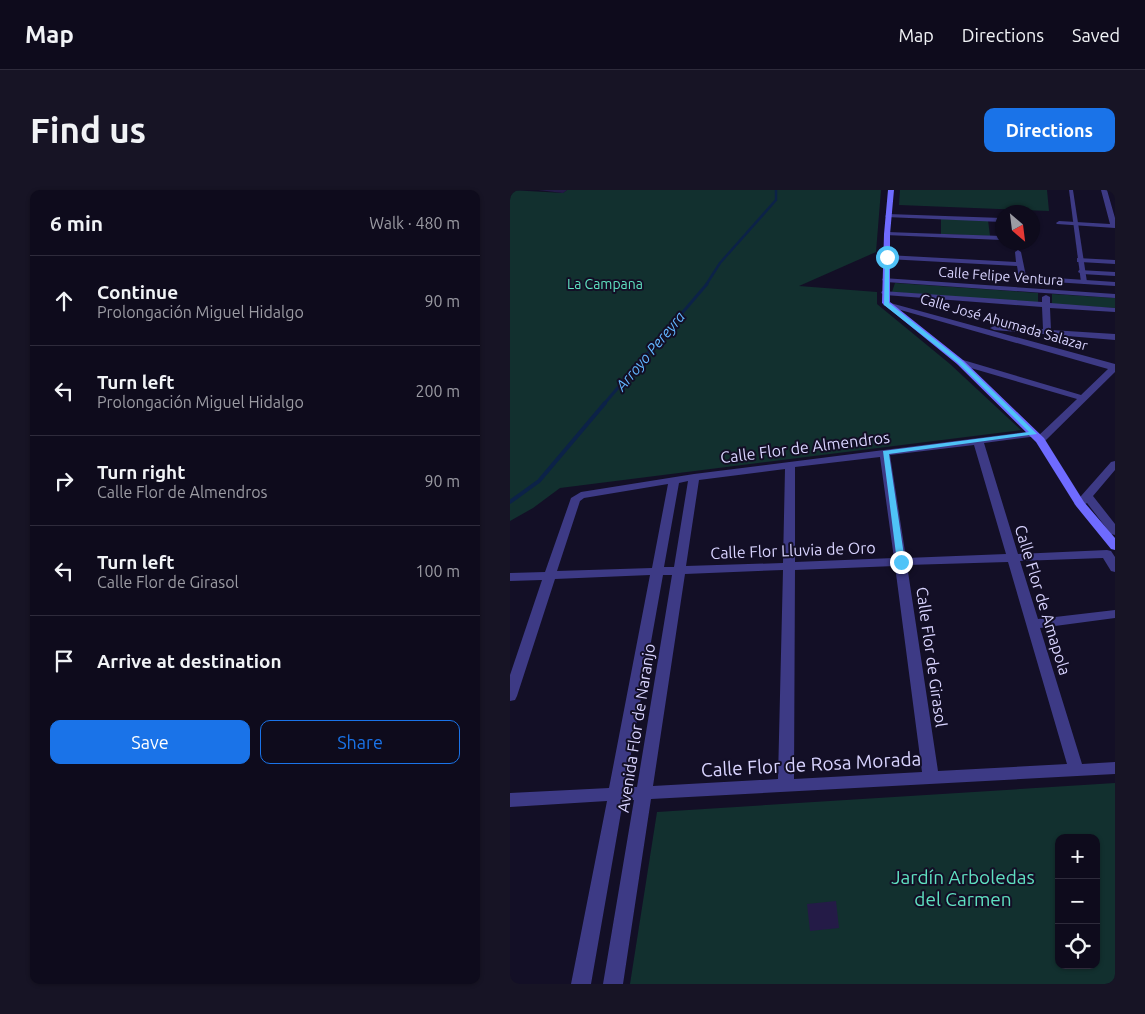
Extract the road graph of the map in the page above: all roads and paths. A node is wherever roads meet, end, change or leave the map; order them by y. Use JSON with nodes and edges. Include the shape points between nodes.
{"nodes":[{"id":1,"x":891,"y":190,"type":"edge"},
{"id":2,"x":1071,"y":190,"type":"edge"},
{"id":3,"x":1104,"y":190,"type":"edge"},
{"id":4,"x":888,"y":216,"type":"junction"},
{"id":5,"x":993,"y":219,"type":"joint"},
{"id":6,"x":1059,"y":223,"type":"dead end"},
{"id":7,"x":1074,"y":224,"type":"junction"},
{"id":8,"x":1114,"y":226,"type":"edge"},
{"id":9,"x":887,"y":234,"type":"junction"},
{"id":10,"x":994,"y":237,"type":"joint"},
{"id":11,"x":1018,"y":252,"type":"dead end"},
{"id":12,"x":887,"y":257,"type":"junction"},
{"id":13,"x":1080,"y":260,"type":"junction"},
{"id":14,"x":1115,"y":262,"type":"edge"},
{"id":15,"x":1020,"y":264,"type":"junction"},
{"id":16,"x":1082,"y":272,"type":"junction"},
{"id":17,"x":1115,"y":274,"type":"edge"},
{"id":18,"x":886,"y":280,"type":"junction"},
{"id":19,"x":1084,"y":282,"type":"junction"},
{"id":20,"x":1115,"y":284,"type":"edge"},
{"id":21,"x":1046,"y":292,"type":"junction"},
{"id":22,"x":885,"y":293,"type":"junction"},
{"id":23,"x":1115,"y":296,"type":"edge"},
{"id":24,"x":886,"y":304,"type":"junction"},
{"id":25,"x":1046,"y":305,"type":"junction"},
{"id":26,"x":1115,"y":310,"type":"edge"},
{"id":27,"x":966,"y":326,"type":"junction"},
{"id":28,"x":1047,"y":332,"type":"junction"},
{"id":29,"x":1115,"y":337,"type":"edge"},
{"id":30,"x":960,"y":362,"type":"junction"},
{"id":31,"x":1115,"y":367,"type":"edge"},
{"id":32,"x":1083,"y":398,"type":"junction"},
{"id":33,"x":1037,"y":437,"type":"junction"},
{"id":34,"x":978,"y":440,"type":"junction"},
{"id":35,"x":885,"y":453,"type":"junction"},
{"id":36,"x":1115,"y":464,"type":"edge"},
{"id":37,"x":790,"y":466,"type":"junction"},
{"id":38,"x":694,"y":477,"type":"junction"},
{"id":39,"x":674,"y":480,"type":"junction"},
{"id":40,"x":1084,"y":500,"type":"junction"},
{"id":41,"x":1115,"y":532,"type":"edge"},
{"id":42,"x":1111,"y":550,"type":"edge"},
{"id":43,"x":1013,"y":557,"type":"junction"},
{"id":44,"x":901,"y":562,"type":"junction"},
{"id":45,"x":789,"y":566,"type":"junction"},
{"id":46,"x":1115,"y":568,"type":"edge"},
{"id":47,"x":679,"y":570,"type":"junction"},
{"id":48,"x":657,"y":572,"type":"junction"},
{"id":49,"x":551,"y":576,"type":"junction"},
{"id":50,"x":510,"y":577,"type":"edge"},
{"id":51,"x":1115,"y":614,"type":"edge"},
{"id":52,"x":1033,"y":624,"type":"junction"},
{"id":53,"x":510,"y":696,"type":"edge"},
{"id":54,"x":1115,"y":768,"type":"edge"},
{"id":55,"x":1076,"y":770,"type":"junction"},
{"id":56,"x":931,"y":778,"type":"junction"},
{"id":57,"x":786,"y":785,"type":"junction"},
{"id":58,"x":643,"y":793,"type":"junction"},
{"id":59,"x":615,"y":794,"type":"junction"},
{"id":60,"x":510,"y":800,"type":"edge"},
{"id":61,"x":581,"y":984,"type":"edge"},
{"id":62,"x":613,"y":984,"type":"edge"}],
"edges":[{"from":1,"to":4,"type":"main road"},
{"from":2,"to":7,"type":"street"},
{"from":3,"to":8,"type":"street"},
{"from":4,"to":5,"type":"street"},
{"from":4,"to":9,"type":"main road"},
{"from":5,"to":10,"type":"street"},
{"from":6,"to":7,"type":"street"},
{"from":7,"to":8,"type":"street"},
{"from":7,"to":13,"type":"street"},
{"from":9,"to":10,"type":"street"},
{"from":9,"to":12,"type":"main road"},
{"from":11,"to":15,"type":"street"},
{"from":12,"to":15,"type":"street"},
{"from":12,"to":18,"type":"main road"},
{"from":13,"to":14,"type":"street"},
{"from":13,"to":16,"type":"street"},
{"from":15,"to":19,"type":"street","via":[[1023,278]]},
{"from":16,"to":17,"type":"street"},
{"from":16,"to":19,"type":"street"},
{"from":18,"to":21,"type":"street","name":"Calle Felipe Ventura"},
{"from":18,"to":22,"type":"main road"},
{"from":19,"to":20,"type":"street"},
{"from":21,"to":23,"type":"street","name":"Calle Felipe Ventura"},
{"from":21,"to":25,"type":"street"},
{"from":22,"to":24,"type":"main road"},
{"from":22,"to":25,"type":"street"},
{"from":24,"to":27,"type":"street","name":"Calle José Ahumada Salazar"},
{"from":24,"to":30,"type":"main road"},
{"from":25,"to":26,"type":"street"},
{"from":25,"to":28,"type":"street"},
{"from":27,"to":28,"type":"street"},
{"from":27,"to":31,"type":"street","name":"Calle José Ahumada Salazar"},
{"from":28,"to":29,"type":"street"},
{"from":30,"to":32,"type":"street"},
{"from":30,"to":33,"type":"main road"},
{"from":31,"to":32,"type":"street"},
{"from":32,"to":33,"type":"street"},
{"from":33,"to":34,"type":"street","name":"Calle Flor de Almendros"},
{"from":33,"to":40,"type":"main road"},
{"from":34,"to":35,"type":"street","name":"Calle Flor de Almendros"},
{"from":34,"to":43,"type":"street","name":"Calle Flor de Amapola"},
{"from":35,"to":37,"type":"street","name":"Calle Flor de Almendros"},
{"from":35,"to":44,"type":"street","name":"Calle Flor de Girasol"},
{"from":36,"to":40,"type":"street"},
{"from":37,"to":38,"type":"street","name":"Calle Flor de Almendros"},
{"from":37,"to":45,"type":"street"},
{"from":38,"to":39,"type":"street","name":"Calle Flor de Almendros"},
{"from":38,"to":47,"type":"street","name":"Avenida Flor de Naranjo"},
{"from":39,"to":48,"type":"street","name":"Avenida Flor de Naranjo"},
{"from":39,"to":49,"type":"street","name":"Calle Flor de Almendros","via":[[581,495],[575,500]]},
{"from":40,"to":41,"type":"street"},
{"from":40,"to":42,"type":"main road"},
{"from":42,"to":43,"type":"street","name":"Calle Flor Lluvia de Oro"},
{"from":42,"to":46,"type":"street"},
{"from":43,"to":44,"type":"street","name":"Calle Flor Lluvia de Oro"},
{"from":43,"to":52,"type":"street","name":"Calle Flor de Amapola"},
{"from":44,"to":45,"type":"street","name":"Calle Flor Lluvia de Oro"},
{"from":44,"to":56,"type":"street","name":"Calle Flor de Girasol"},
{"from":45,"to":47,"type":"street","name":"Calle Flor Lluvia de Oro"},
{"from":45,"to":57,"type":"street"},
{"from":47,"to":48,"type":"street","name":"Calle Flor Lluvia de Oro"},
{"from":47,"to":58,"type":"street","name":"Avenida Flor de Naranjo"},
{"from":48,"to":49,"type":"street","name":"Calle Flor Lluvia de Oro"},
{"from":48,"to":59,"type":"street","name":"Avenida Flor de Naranjo"},
{"from":49,"to":50,"type":"street","name":"Calle Flor Lluvia de Oro"},
{"from":49,"to":53,"type":"street"},
{"from":51,"to":52,"type":"street"},
{"from":52,"to":55,"type":"street","name":"Calle Flor de Amapola"},
{"from":54,"to":55,"type":"street","name":"Calle Flor de Rosa Morada"},
{"from":55,"to":56,"type":"street","name":"Calle Flor de Rosa Morada"},
{"from":56,"to":57,"type":"street","name":"Calle Flor de Rosa Morada"},
{"from":57,"to":58,"type":"street","name":"Calle Flor de Rosa Morada"},
{"from":58,"to":59,"type":"street","name":"Calle Flor de Rosa Morada"},
{"from":58,"to":62,"type":"street","name":"Avenida Flor de Naranjo"},
{"from":59,"to":60,"type":"street","name":"Calle Flor de Rosa Morada"},
{"from":59,"to":61,"type":"street","name":"Avenida Flor de Naranjo"}]}
